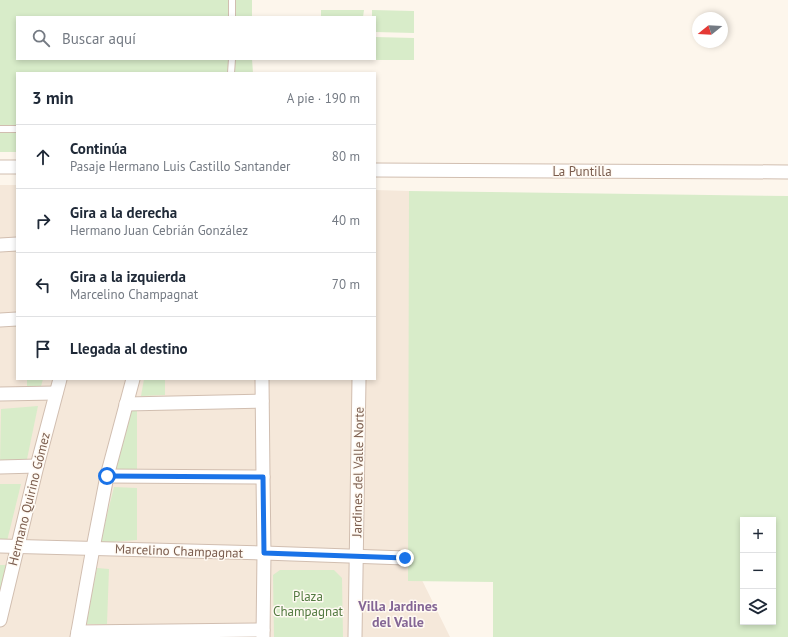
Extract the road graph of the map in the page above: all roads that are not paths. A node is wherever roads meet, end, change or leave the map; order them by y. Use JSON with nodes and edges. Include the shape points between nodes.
{"nodes":[{"id":1,"x":232,"y":0,"type":"edge"},
{"id":2,"x":232,"y":16,"type":"edge"},
{"id":3,"x":232,"y":60,"type":"edge"},
{"id":4,"x":231,"y":72,"type":"edge"},
{"id":5,"x":0,"y":129,"type":"edge"},
{"id":6,"x":16,"y":129,"type":"edge"},
{"id":7,"x":0,"y":167,"type":"edge"},
{"id":8,"x":16,"y":167,"type":"edge"},
{"id":9,"x":376,"y":170,"type":"edge"},
{"id":10,"x":788,"y":172,"type":"edge"},
{"id":11,"x":16,"y":244,"type":"edge"},
{"id":12,"x":0,"y":245,"type":"edge"},
{"id":13,"x":16,"y":319,"type":"edge"},
{"id":14,"x":0,"y":320,"type":"edge"},
{"id":15,"x":60,"y":380,"type":"edge"},
{"id":16,"x":133,"y":380,"type":"edge"},
{"id":17,"x":262,"y":380,"type":"edge"},
{"id":18,"x":359,"y":380,"type":"edge"},
{"id":19,"x":56,"y":393,"type":"junction"},
{"id":20,"x":0,"y":394,"type":"edge"},
{"id":21,"x":262,"y":401,"type":"junction"},
{"id":22,"x":126,"y":404,"type":"junction"},
{"id":23,"x":37,"y":466,"type":"junction"},
{"id":24,"x":0,"y":467,"type":"edge"},
{"id":25,"x":107,"y":476,"type":"junction"},
{"id":26,"x":263,"y":477,"type":"junction"},
{"id":27,"x":0,"y":546,"type":"edge"},
{"id":28,"x":17,"y":546,"type":"junction"},
{"id":29,"x":92,"y":548,"type":"junction"},
{"id":30,"x":264,"y":553,"type":"junction"},
{"id":31,"x":357,"y":556,"type":"junction"},
{"id":32,"x":405,"y":558,"type":"dead end"},
{"id":33,"x":0,"y":620,"type":"edge"},
{"id":34,"x":77,"y":634,"type":"edge"},
{"id":35,"x":263,"y":634,"type":"edge"},
{"id":36,"x":355,"y":637,"type":"edge"}],
"edges":[{"from":1,"to":2,"type":"lane"},
{"from":3,"to":4,"type":"lane"},
{"from":5,"to":6,"type":"lane"},
{"from":7,"to":8,"type":"street"},
{"from":9,"to":10,"type":"street","name":"La Puntilla"},
{"from":11,"to":12,"type":"street"},
{"from":13,"to":14,"type":"street"},
{"from":15,"to":19,"type":"street","name":"Hermano Quirino Gómez"},
{"from":16,"to":22,"type":"street"},
{"from":17,"to":21,"type":"street"},
{"from":18,"to":31,"type":"street","name":"Jardines del Valle Norte"},
{"from":19,"to":20,"type":"street"},
{"from":19,"to":23,"type":"street","name":"Hermano Quirino Gómez"},
{"from":21,"to":22,"type":"street"},
{"from":21,"to":26,"type":"street"},
{"from":22,"to":25,"type":"street"},
{"from":23,"to":24,"type":"street"},
{"from":23,"to":28,"type":"street","name":"Hermano Quirino Gómez"},
{"from":25,"to":26,"type":"street"},
{"from":25,"to":29,"type":"street"},
{"from":26,"to":30,"type":"street"},
{"from":27,"to":28,"type":"street","name":"Marcelino Champagnat"},
{"from":28,"to":29,"type":"street","name":"Marcelino Champagnat"},
{"from":28,"to":33,"type":"street","name":"Hermano Quirino Gómez"},
{"from":29,"to":30,"type":"street","name":"Marcelino Champagnat"},
{"from":29,"to":34,"type":"street"},
{"from":30,"to":31,"type":"street","name":"Marcelino Champagnat"},
{"from":30,"to":35,"type":"street"},
{"from":31,"to":32,"type":"street","name":"Marcelino Champagnat"},
{"from":31,"to":36,"type":"street","name":"Jardines del Valle Norte"},
{"from":34,"to":35,"type":"street"}]}
